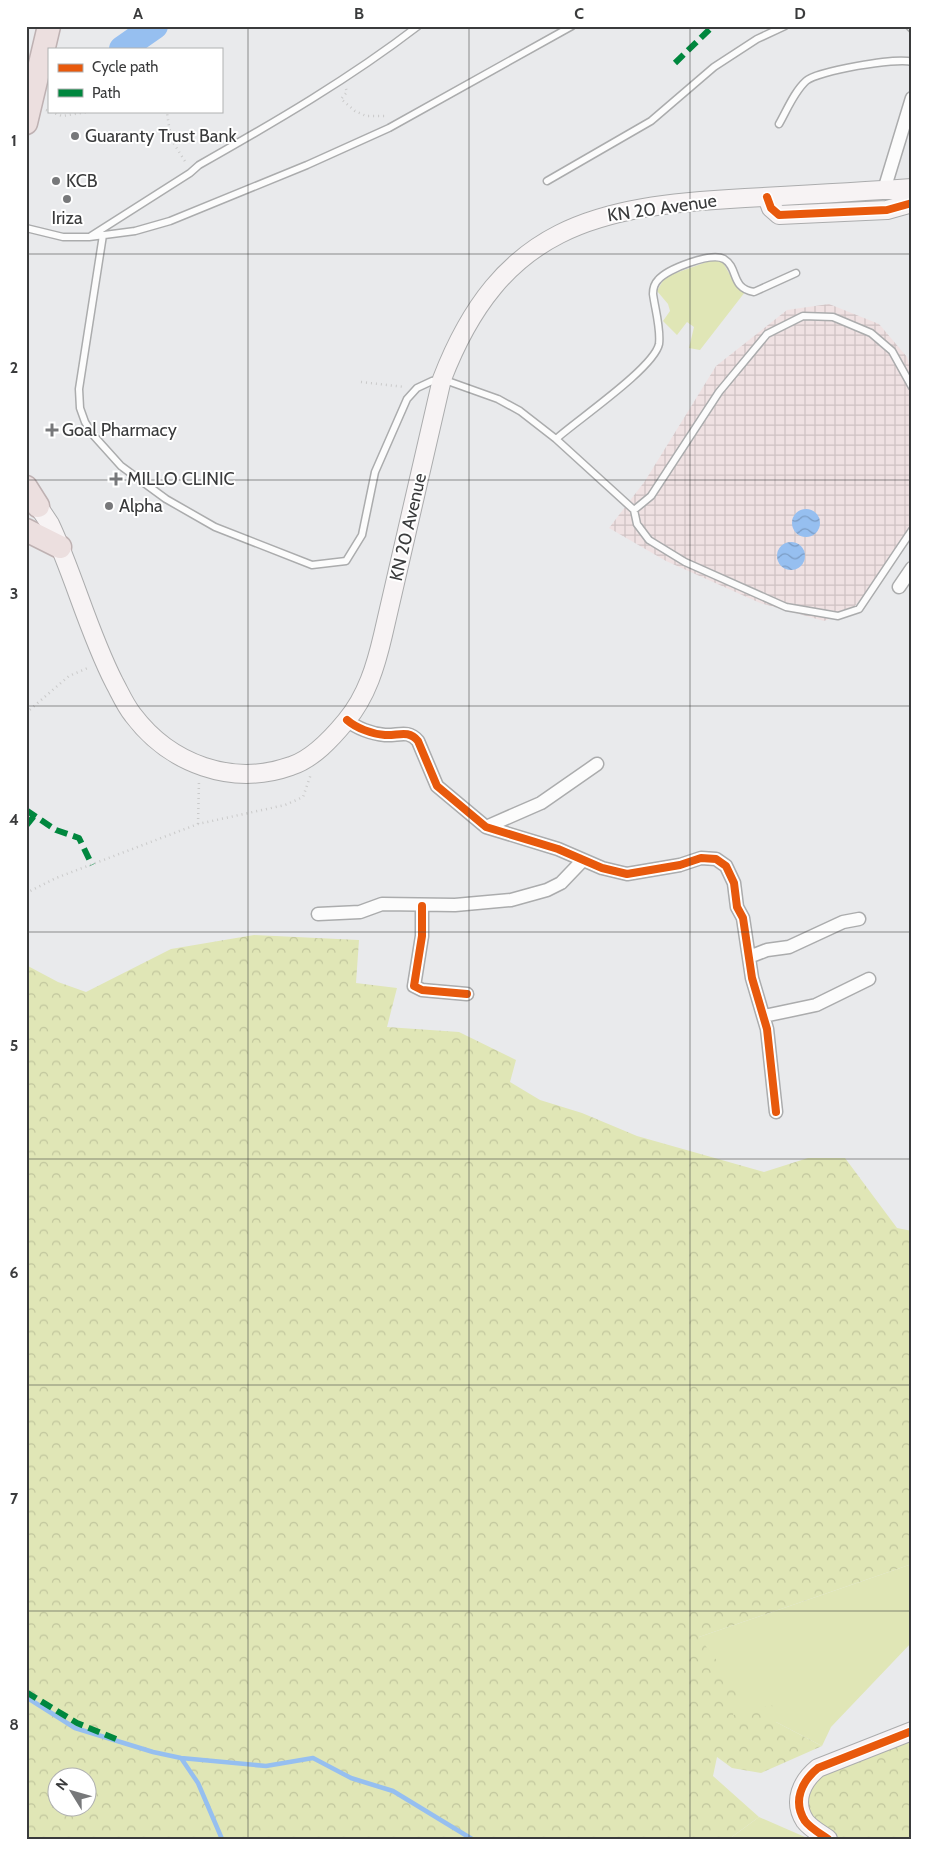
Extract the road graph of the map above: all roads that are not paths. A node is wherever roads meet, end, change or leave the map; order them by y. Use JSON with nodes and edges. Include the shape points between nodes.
{"nodes":[{"id":1,"x":49,"y":26,"type":"edge"},
{"id":2,"x":418,"y":26,"type":"edge"},
{"id":3,"x":572,"y":26,"type":"edge"},
{"id":4,"x":785,"y":26,"type":"edge"},
{"id":5,"x":909,"y":26,"type":"edge"},
{"id":6,"x":912,"y":29,"type":"edge"},
{"id":7,"x":912,"y":62,"type":"edge"},
{"id":8,"x":912,"y":98,"type":"edge"},
{"id":9,"x":31,"y":105,"type":"edge"},
{"id":10,"x":779,"y":124,"type":"dead end"},
{"id":11,"x":547,"y":181,"type":"dead end"},
{"id":12,"x":912,"y":188,"type":"edge"},
{"id":13,"x":884,"y":190,"type":"junction"},
{"id":14,"x":767,"y":197,"type":"junction"},
{"id":15,"x":912,"y":203,"type":"edge"},
{"id":16,"x":26,"y":228,"type":"edge"},
{"id":17,"x":103,"y":235,"type":"junction"},
{"id":18,"x":89,"y":237,"type":"junction"},
{"id":19,"x":796,"y":273,"type":"dead end"},
{"id":20,"x":442,"y":379,"type":"junction"},
{"id":21,"x":912,"y":387,"type":"edge"},
{"id":22,"x":556,"y":439,"type":"junction"},
{"id":23,"x":26,"y":487,"type":"edge"},
{"id":24,"x":32,"y":502,"type":"edge"},
{"id":25,"x":634,"y":510,"type":"junction"},
{"id":26,"x":26,"y":530,"type":"edge"},
{"id":27,"x":912,"y":530,"type":"edge"},
{"id":28,"x":60,"y":547,"type":"junction"},
{"id":29,"x":912,"y":568,"type":"edge"},
{"id":30,"x":899,"y":587,"type":"dead end"},
{"id":31,"x":348,"y":720,"type":"junction"},
{"id":32,"x":597,"y":764,"type":"dead end"},
{"id":33,"x":486,"y":826,"type":"junction"},
{"id":34,"x":583,"y":860,"type":"junction"},
{"id":35,"x":422,"y":906,"type":"junction"},
{"id":36,"x":318,"y":914,"type":"dead end"},
{"id":37,"x":859,"y":919,"type":"dead end"},
{"id":38,"x":749,"y":957,"type":"junction"},
{"id":39,"x":869,"y":979,"type":"dead end"},
{"id":40,"x":467,"y":994,"type":"dead end"},
{"id":41,"x":764,"y":1016,"type":"junction"},
{"id":42,"x":776,"y":1112,"type":"dead end"},
{"id":43,"x":912,"y":1731,"type":"edge"},
{"id":44,"x":828,"y":1839,"type":"edge"}],
"edges":[{"from":1,"to":9,"type":"highway"},
{"from":2,"to":18,"type":"lane","via":[[342,81],[199,164],[190,173]]},
{"from":3,"to":17,"type":"lane","via":[[403,120],[307,165],[218,203],[135,231]]},
{"from":4,"to":11,"type":"lane","via":[[757,39],[714,67],[651,121]]},
{"from":5,"to":6,"type":"lane"},
{"from":7,"to":10,"type":"lane","via":[[885,62],[815,74],[800,88]]},
{"from":8,"to":13,"type":"street"},
{"from":12,"to":13,"type":"main road","name":"KN 20 Avenue"},
{"from":13,"to":14,"type":"main road","name":"KN 20 Avenue"},
{"from":14,"to":15,"type":"main road","via":[[771,208],[779,214],[887,210]]},
{"from":14,"to":20,"type":"main road","name":"KN 20 Avenue","via":[[641,208],[584,222],[555,236],[514,265],[488,292],[456,344]]},
{"from":16,"to":18,"type":"lane","via":[[63,237]]},
{"from":17,"to":18,"type":"lane"},
{"from":17,"to":20,"type":"lane","via":[[79,389],[85,422],[122,466],[166,500],[215,527],[312,565],[346,561],[362,535],[375,472],[407,399],[417,388]]},
{"from":19,"to":22,"type":"lane","via":[[754,292],[738,284],[729,264],[722,258],[712,257],[666,273],[652,294],[659,343],[653,356]]},
{"from":20,"to":22,"type":"lane","via":[[498,399],[520,411]]},
{"from":20,"to":31,"type":"main road","name":"KN 20 Avenue","via":[[376,664],[367,689]]},
{"from":21,"to":25,"type":"lane","via":[[892,351],[871,333],[833,317],[803,316],[768,334],[719,392],[651,496]]},
{"from":22,"to":25,"type":"lane"},
{"from":23,"to":24,"type":"highway"},
{"from":24,"to":28,"type":"main road","name":"KN 20 Avenue","via":[[50,524]]},
{"from":25,"to":27,"type":"lane","via":[[637,524],[648,540],[685,562],[786,607],[838,616],[859,609]]},
{"from":26,"to":28,"type":"highway"},
{"from":28,"to":31,"type":"main road","name":"KN 20 Avenue","via":[[103,661],[133,716],[161,744],[194,765],[223,773],[263,774],[292,766],[313,754]]},
{"from":29,"to":30,"type":"street"},
{"from":31,"to":33,"type":"street","via":[[365,730],[385,735],[405,732],[413,735],[437,786]]},
{"from":32,"to":33,"type":"street","via":[[541,803]]},
{"from":33,"to":34,"type":"street","via":[[558,848]]},
{"from":34,"to":35,"type":"street","via":[[548,890],[511,900]]},
{"from":34,"to":38,"type":"street","via":[[627,874],[702,858],[716,859],[726,866],[734,883]]},
{"from":35,"to":36,"type":"street","via":[[382,904],[360,912]]},
{"from":35,"to":40,"type":"street","via":[[422,936],[414,986],[422,990]]},
{"from":37,"to":38,"type":"street","via":[[843,922],[789,947]]},
{"from":38,"to":41,"type":"street"},
{"from":39,"to":41,"type":"street","via":[[816,1005]]},
{"from":41,"to":42,"type":"street"},
{"from":43,"to":44,"type":"main road","via":[[833,1761],[808,1777],[799,1791],[800,1806],[806,1822]]}]}
